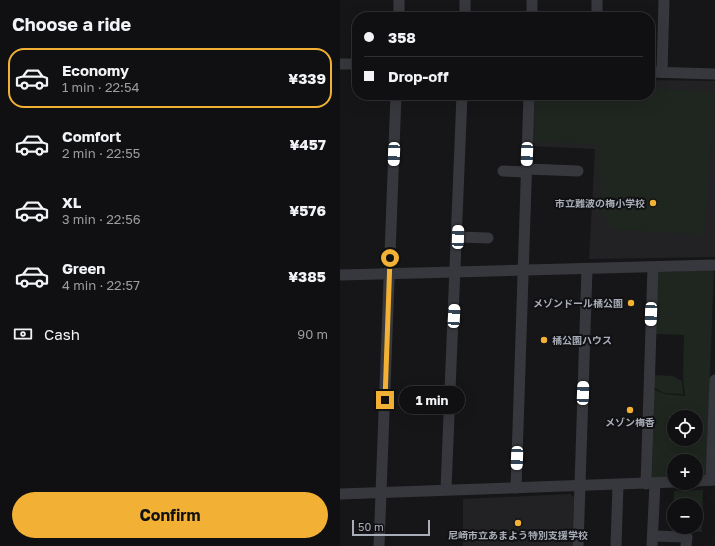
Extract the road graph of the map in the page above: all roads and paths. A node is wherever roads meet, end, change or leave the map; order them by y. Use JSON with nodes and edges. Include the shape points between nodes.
{"nodes":[{"id":1,"x":399,"y":0,"type":"edge"},
{"id":2,"x":465,"y":0,"type":"edge"},
{"id":3,"x":532,"y":0,"type":"edge"},
{"id":4,"x":597,"y":0,"type":"edge"},
{"id":5,"x":664,"y":0,"type":"edge"},
{"id":6,"x":399,"y":12,"type":"edge"},
{"id":7,"x":465,"y":12,"type":"edge"},
{"id":8,"x":532,"y":12,"type":"edge"},
{"id":9,"x":597,"y":12,"type":"edge"},
{"id":10,"x":340,"y":64,"type":"edge"},
{"id":11,"x":352,"y":64,"type":"edge"},
{"id":12,"x":655,"y":72,"type":"edge"},
{"id":13,"x":662,"y":72,"type":"junction"},
{"id":14,"x":715,"y":74,"type":"edge"},
{"id":15,"x":396,"y":100,"type":"edge"},
{"id":16,"x":462,"y":100,"type":"edge"},
{"id":17,"x":529,"y":100,"type":"edge"},
{"id":18,"x":503,"y":171,"type":"dead end"},
{"id":19,"x":527,"y":171,"type":"junction"},
{"id":20,"x":578,"y":171,"type":"dead end"},
{"id":21,"x":458,"y":237,"type":"junction"},
{"id":22,"x":488,"y":238,"type":"dead end"},
{"id":23,"x":715,"y":265,"type":"edge"},
{"id":24,"x":653,"y":267,"type":"junction"},
{"id":25,"x":587,"y":269,"type":"junction"},
{"id":26,"x":523,"y":271,"type":"junction"},
{"id":27,"x":456,"y":272,"type":"junction"},
{"id":28,"x":390,"y":273,"type":"junction"},
{"id":29,"x":340,"y":275,"type":"edge"},
{"id":30,"x":715,"y":380,"type":"edge"},
{"id":31,"x":713,"y":480,"type":"edge"},
{"id":32,"x":703,"y":481,"type":"edge"},
{"id":33,"x":667,"y":483,"type":"edge"},
{"id":34,"x":650,"y":484,"type":"junction"},
{"id":35,"x":618,"y":485,"type":"junction"},
{"id":36,"x":580,"y":486,"type":"junction"},
{"id":37,"x":516,"y":488,"type":"junction"},
{"id":38,"x":446,"y":489,"type":"junction"},
{"id":39,"x":381,"y":493,"type":"junction"},
{"id":40,"x":340,"y":494,"type":"edge"},
{"id":41,"x":652,"y":541,"type":"edge"},
{"id":42,"x":379,"y":546,"type":"edge"},
{"id":43,"x":578,"y":546,"type":"edge"},
{"id":44,"x":616,"y":546,"type":"edge"},
{"id":45,"x":686,"y":546,"type":"edge"}],
"edges":[{"from":1,"to":6,"type":"street"},
{"from":2,"to":7,"type":"street"},
{"from":3,"to":8,"type":"street"},
{"from":4,"to":9,"type":"street"},
{"from":5,"to":13,"type":"street"},
{"from":10,"to":11,"type":"street"},
{"from":12,"to":13,"type":"street"},
{"from":13,"to":14,"type":"street"},
{"from":15,"to":28,"type":"street"},
{"from":16,"to":21,"type":"street"},
{"from":17,"to":19,"type":"street"},
{"from":18,"to":19,"type":"street"},
{"from":19,"to":20,"type":"street"},
{"from":19,"to":26,"type":"street"},
{"from":21,"to":22,"type":"street"},
{"from":21,"to":27,"type":"street"},
{"from":23,"to":24,"type":"street"},
{"from":24,"to":25,"type":"street"},
{"from":24,"to":34,"type":"street"},
{"from":25,"to":26,"type":"street"},
{"from":25,"to":36,"type":"street"},
{"from":26,"to":27,"type":"street"},
{"from":26,"to":37,"type":"street"},
{"from":27,"to":28,"type":"street"},
{"from":27,"to":38,"type":"street"},
{"from":28,"to":29,"type":"street"},
{"from":28,"to":39,"type":"street"},
{"from":30,"to":31,"type":"street"},
{"from":31,"to":32,"type":"street"},
{"from":33,"to":34,"type":"street"},
{"from":34,"to":35,"type":"street"},
{"from":34,"to":41,"type":"street"},
{"from":35,"to":36,"type":"street"},
{"from":35,"to":44,"type":"street"},
{"from":36,"to":37,"type":"street"},
{"from":36,"to":43,"type":"street"},
{"from":37,"to":38,"type":"street"},
{"from":38,"to":39,"type":"street"},
{"from":39,"to":40,"type":"street"},
{"from":39,"to":42,"type":"street"},
{"from":41,"to":45,"type":"street","via":[[687,537]]}]}
